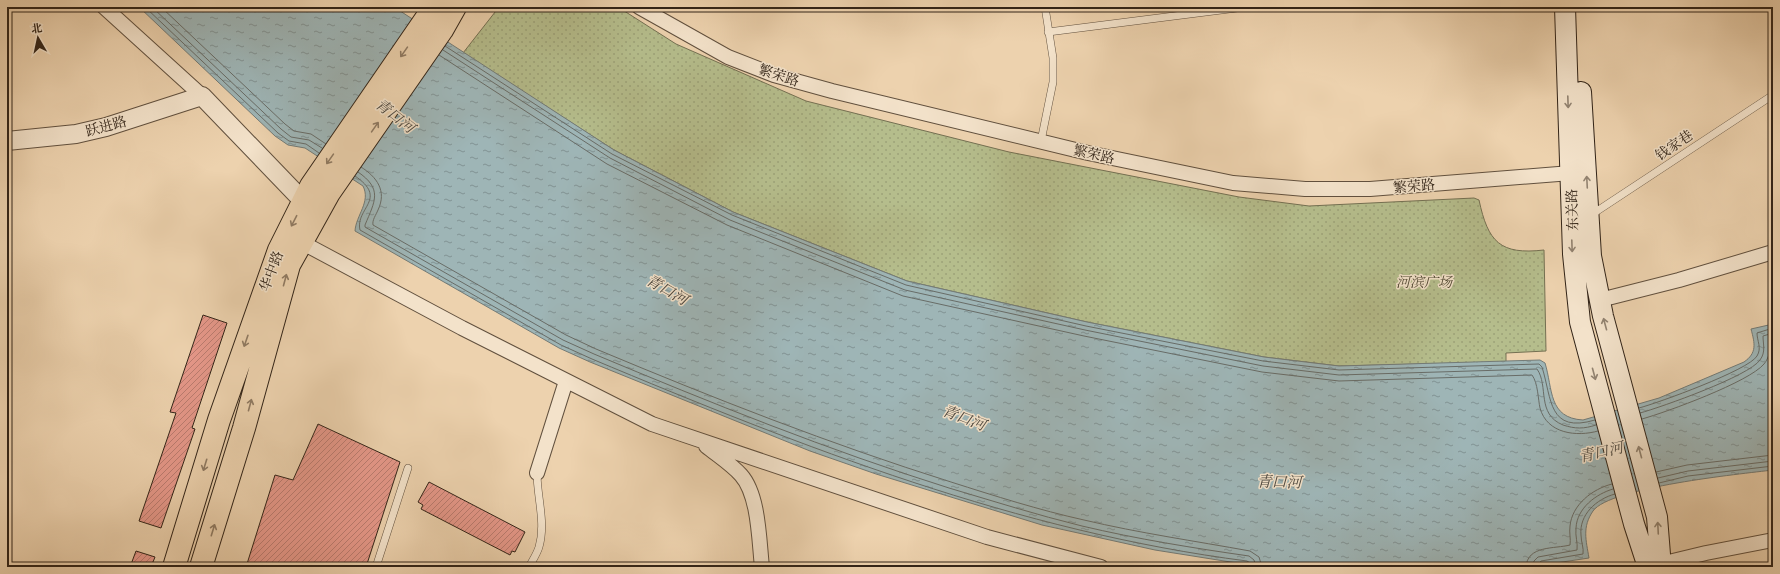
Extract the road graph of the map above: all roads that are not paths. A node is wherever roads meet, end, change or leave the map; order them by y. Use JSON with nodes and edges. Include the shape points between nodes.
{"nodes":[{"id":1,"x":104,"y":7,"type":"edge"},
{"id":2,"x":455,"y":7,"type":"edge"},
{"id":3,"x":638,"y":7,"type":"edge"},
{"id":4,"x":1045,"y":7,"type":"edge"},
{"id":5,"x":1245,"y":7,"type":"edge"},
{"id":6,"x":1565,"y":7,"type":"edge"},
{"id":7,"x":1577,"y":7,"type":"edge"},
{"id":8,"x":434,"y":19,"type":"edge"},
{"id":9,"x":1048,"y":32,"type":"junction"},
{"id":10,"x":1773,"y":95,"type":"edge"},
{"id":11,"x":202,"y":96,"type":"junction"},
{"id":12,"x":7,"y":141,"type":"edge"},
{"id":13,"x":1041,"y":141,"type":"junction"},
{"id":14,"x":1570,"y":173,"type":"junction"},
{"id":15,"x":315,"y":194,"type":"junction"},
{"id":16,"x":1589,"y":216,"type":"junction"},
{"id":17,"x":301,"y":242,"type":"junction"},
{"id":18,"x":1773,"y":252,"type":"edge"},
{"id":19,"x":1600,"y":300,"type":"junction"},
{"id":20,"x":566,"y":381,"type":"junction"},
{"id":21,"x":698,"y":439,"type":"junction"},
{"id":22,"x":408,"y":468,"type":"dead end"},
{"id":23,"x":537,"y":473,"type":"joint"},
{"id":24,"x":1773,"y":540,"type":"edge"},
{"id":25,"x":1655,"y":566,"type":"edge"},
{"id":26,"x":174,"y":567,"type":"edge"},
{"id":27,"x":201,"y":567,"type":"edge"},
{"id":28,"x":376,"y":567,"type":"edge"},
{"id":29,"x":529,"y":567,"type":"edge"},
{"id":30,"x":762,"y":567,"type":"edge"},
{"id":31,"x":1101,"y":567,"type":"edge"}],
"edges":[{"from":1,"to":11,"type":"street"},
{"from":2,"to":8,"type":"main road","name":"华中路"},
{"from":3,"to":13,"type":"street","name":"繁荣路","via":[[728,57],[774,75]]},
{"from":4,"to":9,"type":"lane"},
{"from":5,"to":9,"type":"lane"},
{"from":6,"to":14,"type":"main road","name":"东关路","one_way":true},
{"from":16,"to":7,"type":"main road","name":"东关路","one_way":true},
{"from":8,"to":15,"type":"main road","name":"华中路"},
{"from":9,"to":13,"type":"lane","via":[[1053,58],[1053,82]]},
{"from":10,"to":16,"type":"lane","name":"钱家巷"},
{"from":11,"to":12,"type":"street","name":"跃进路","via":[[76,134]]},
{"from":11,"to":15,"type":"street"},
{"from":13,"to":14,"type":"street","name":"繁荣路","via":[[1233,183],[1305,189],[1370,189]]},
{"from":14,"to":25,"type":"main road","name":"东关路","one_way":true,"via":[[1573,254],[1580,322],[1627,497]]},
{"from":15,"to":17,"type":"main road","name":"华中路"},
{"from":15,"to":26,"type":"main road","name":"华中路","one_way":true,"via":[[273,263],[219,420]]},
{"from":16,"to":19,"type":"main road","name":"东关路","via":[[1591,256]]},
{"from":17,"to":20,"type":"street"},
{"from":27,"to":17,"type":"main road","name":"华中路","one_way":true,"via":[[244,428],[289,265]]},
{"from":18,"to":19,"type":"street"},
{"from":25,"to":19,"type":"main road","name":"东关路","one_way":true,"via":[[1657,518]]},
{"from":20,"to":21,"type":"street","via":[[638,418]]},
{"from":20,"to":23,"type":"street"},
{"from":21,"to":30,"type":"street","via":[[742,476],[751,491],[756,510]]},
{"from":21,"to":31,"type":"street","via":[[987,537]]},
{"from":22,"to":28,"type":"lane"},
{"from":23,"to":29,"type":"lane","via":[[541,520],[539,547]]},
{"from":24,"to":25,"type":"street"}]}
